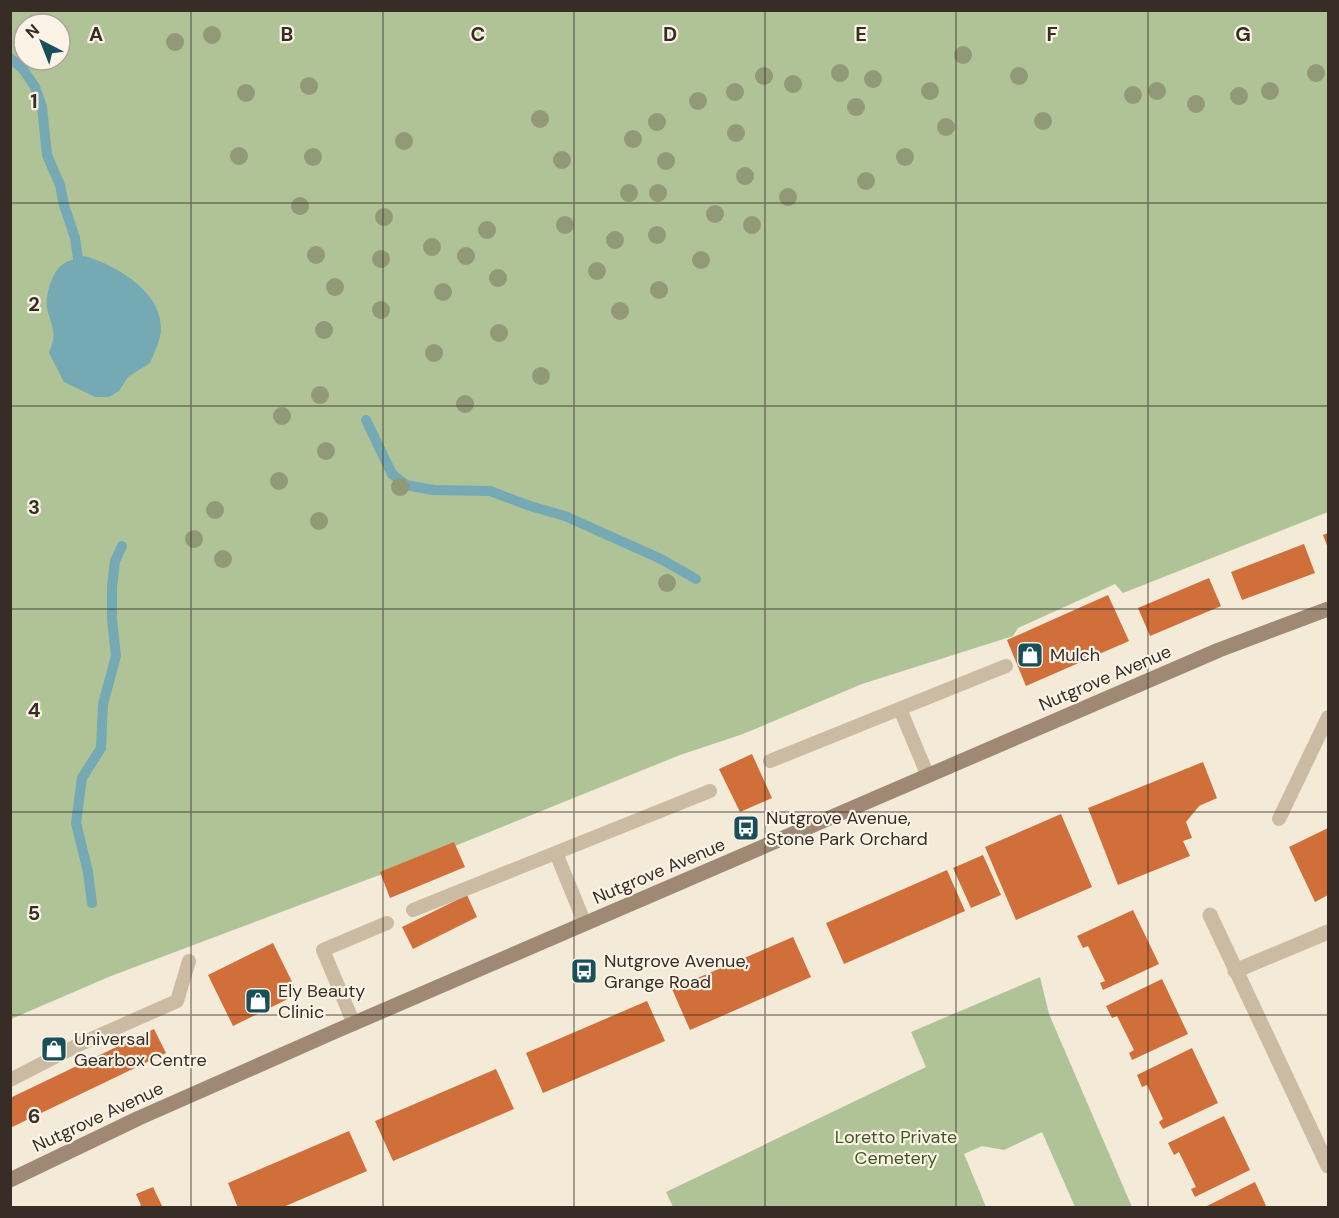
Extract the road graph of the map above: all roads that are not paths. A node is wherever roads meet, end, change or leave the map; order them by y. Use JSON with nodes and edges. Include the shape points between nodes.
{"nodes":[{"id":1,"x":1329,"y":609,"type":"edge"},
{"id":2,"x":1006,"y":666,"type":"dead end"},
{"id":3,"x":900,"y":709,"type":"junction"},
{"id":4,"x":1329,"y":717,"type":"edge"},
{"id":5,"x":770,"y":761,"type":"dead end"},
{"id":6,"x":928,"y":776,"type":"junction"},
{"id":7,"x":710,"y":791,"type":"dead end"},
{"id":8,"x":1278,"y":819,"type":"dead end"},
{"id":9,"x":556,"y":853,"type":"junction"},
{"id":10,"x":413,"y":910,"type":"dead end"},
{"id":11,"x":1210,"y":915,"type":"dead end"},
{"id":12,"x":387,"y":923,"type":"dead end"},
{"id":13,"x":585,"y":924,"type":"junction"},
{"id":14,"x":1329,"y":932,"type":"edge"},
{"id":15,"x":189,"y":961,"type":"dead end"},
{"id":16,"x":1235,"y":971,"type":"junction"},
{"id":17,"x":354,"y":1024,"type":"junction"},
{"id":18,"x":10,"y":1080,"type":"edge"},
{"id":19,"x":1329,"y":1166,"type":"edge"},
{"id":20,"x":10,"y":1180,"type":"edge"}],
"edges":[{"from":1,"to":6,"type":"main road","name":"Nutgrove Avenue","via":[[1219,650]]},
{"from":2,"to":3,"type":"lane"},
{"from":3,"to":5,"type":"lane"},
{"from":3,"to":6,"type":"lane"},
{"from":4,"to":8,"type":"lane"},
{"from":6,"to":13,"type":"main road","name":"Nutgrove Avenue"},
{"from":7,"to":9,"type":"lane"},
{"from":9,"to":10,"type":"lane"},
{"from":9,"to":13,"type":"lane"},
{"from":11,"to":16,"type":"street"},
{"from":12,"to":17,"type":"lane","via":[[322,950]]},
{"from":13,"to":17,"type":"main road","name":"Nutgrove Avenue"},
{"from":14,"to":16,"type":"street"},
{"from":15,"to":18,"type":"lane","via":[[177,1001]]},
{"from":16,"to":19,"type":"street"},
{"from":17,"to":20,"type":"main road","name":"Nutgrove Avenue","via":[[139,1118]]}]}
